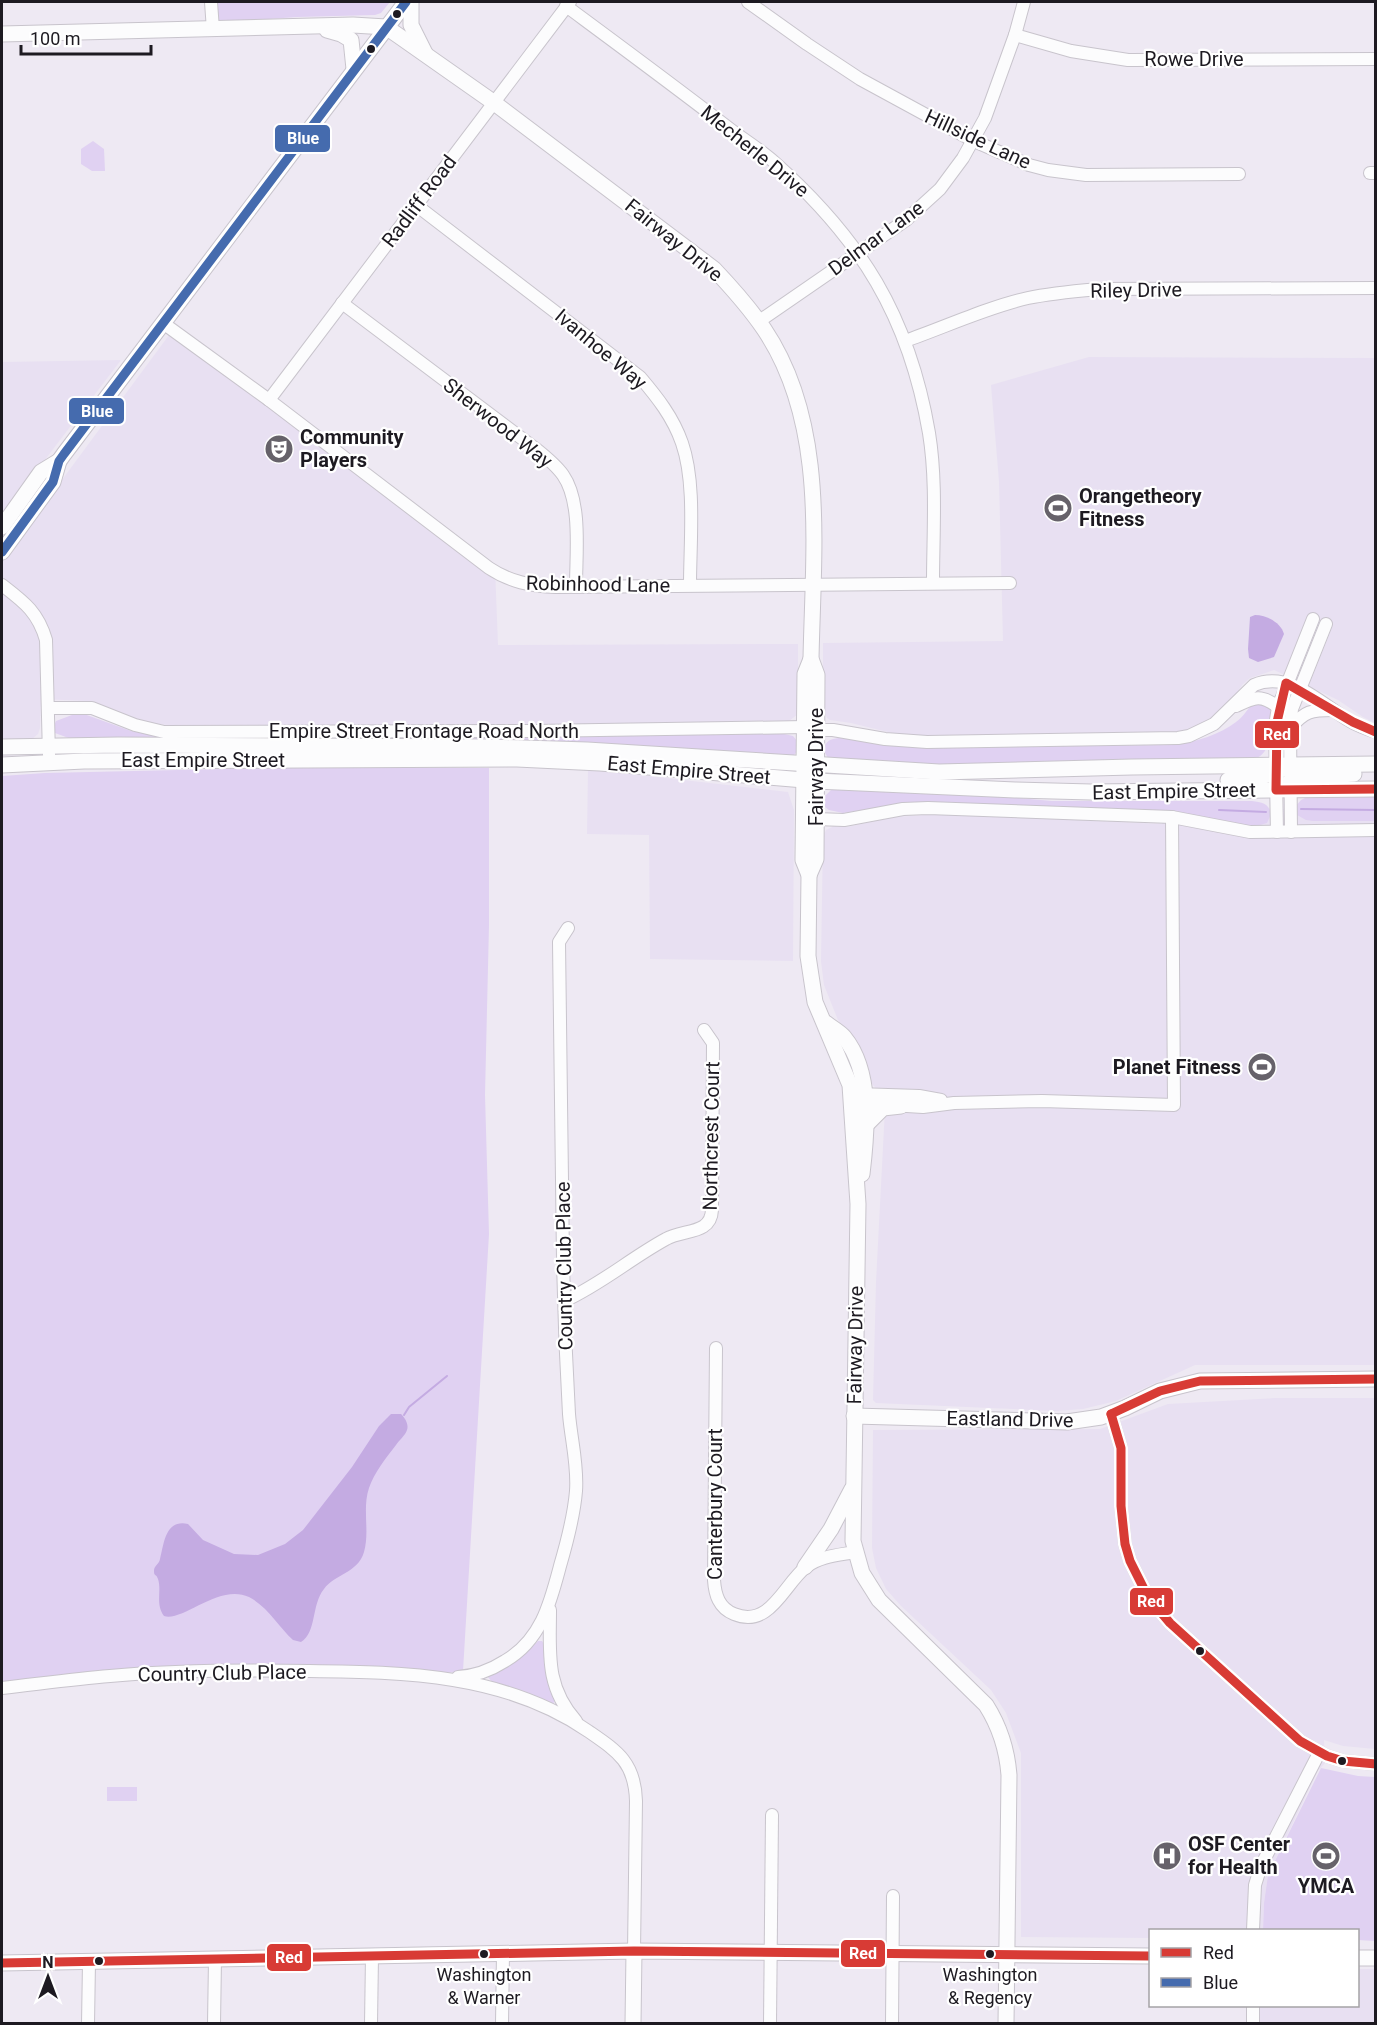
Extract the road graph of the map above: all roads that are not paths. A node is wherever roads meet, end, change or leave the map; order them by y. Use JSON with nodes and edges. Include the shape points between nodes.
{"nodes":[{"id":1,"x":211,"y":2,"type":"edge"},
{"id":2,"x":406,"y":2,"type":"edge"},
{"id":3,"x":411,"y":2,"type":"edge"},
{"id":4,"x":748,"y":2,"type":"edge"},
{"id":5,"x":1024,"y":2,"type":"edge"},
{"id":6,"x":568,"y":4,"type":"edge"},
{"id":7,"x":313,"y":26,"type":"junction"},
{"id":8,"x":386,"y":27,"type":"junction"},
{"id":9,"x":213,"y":30,"type":"junction"},
{"id":10,"x":2,"y":34,"type":"edge"},
{"id":11,"x":1015,"y":35,"type":"junction"},
{"id":12,"x":426,"y":55,"type":"junction"},
{"id":13,"x":1376,"y":58,"type":"edge"},
{"id":14,"x":354,"y":69,"type":"junction"},
{"id":15,"x":493,"y":102,"type":"junction"},
{"id":16,"x":974,"y":141,"type":"junction"},
{"id":17,"x":1239,"y":174,"type":"dead end"},
{"id":18,"x":416,"y":205,"type":"junction"},
{"id":19,"x":859,"y":253,"type":"junction"},
{"id":20,"x":1376,"y":288,"type":"edge"},
{"id":21,"x":342,"y":303,"type":"junction"},
{"id":22,"x":758,"y":321,"type":"junction"},
{"id":23,"x":163,"y":323,"type":"junction"},
{"id":24,"x":905,"y":341,"type":"junction"},
{"id":25,"x":269,"y":400,"type":"junction"},
{"id":26,"x":59,"y":461,"type":"junction"},
{"id":27,"x":2,"y":526,"type":"edge"},
{"id":28,"x":2,"y":552,"type":"edge"},
{"id":29,"x":933,"y":583,"type":"junction"},
{"id":30,"x":1010,"y":583,"type":"dead end"},
{"id":31,"x":813,"y":584,"type":"junction"},
{"id":32,"x":2,"y":585,"type":"edge"},
{"id":33,"x":690,"y":585,"type":"junction"},
{"id":34,"x":576,"y":586,"type":"junction"},
{"id":35,"x":1313,"y":619,"type":"dead end"},
{"id":36,"x":1326,"y":624,"type":"dead end"},
{"id":37,"x":1286,"y":683,"type":"junction"},
{"id":38,"x":1300,"y":689,"type":"junction"},
{"id":39,"x":1233,"y":707,"type":"junction"},
{"id":40,"x":1278,"y":707,"type":"junction"},
{"id":41,"x":48,"y":708,"type":"junction"},
{"id":42,"x":1333,"y":710,"type":"junction"},
{"id":43,"x":811,"y":728,"type":"junction"},
{"id":44,"x":1290,"y":728,"type":"junction"},
{"id":45,"x":1376,"y":732,"type":"edge"},
{"id":46,"x":48,"y":745,"type":"junction"},
{"id":47,"x":2,"y":747,"type":"edge"},
{"id":48,"x":49,"y":762,"type":"junction"},
{"id":49,"x":2,"y":765,"type":"edge"},
{"id":50,"x":1376,"y":765,"type":"edge"},
{"id":51,"x":810,"y":773,"type":"junction"},
{"id":52,"x":1376,"y":773,"type":"edge"},
{"id":53,"x":1283,"y":777,"type":"junction"},
{"id":54,"x":1376,"y":789,"type":"edge"},
{"id":55,"x":1291,"y":813,"type":"junction"},
{"id":56,"x":1173,"y":817,"type":"junction"},
{"id":57,"x":816,"y":819,"type":"junction"},
{"id":58,"x":1326,"y":830,"type":"junction"},
{"id":59,"x":1376,"y":830,"type":"edge"},
{"id":60,"x":1277,"y":832,"type":"junction"},
{"id":61,"x":1291,"y":832,"type":"junction"},
{"id":62,"x":809,"y":875,"type":"junction"},
{"id":63,"x":568,"y":928,"type":"dead end"},
{"id":64,"x":704,"y":1030,"type":"dead end"},
{"id":65,"x":858,"y":1099,"type":"junction"},
{"id":66,"x":954,"y":1102,"type":"junction"},
{"id":67,"x":901,"y":1106,"type":"junction"},
{"id":68,"x":866,"y":1125,"type":"junction"},
{"id":69,"x":858,"y":1204,"type":"junction"},
{"id":70,"x":564,"y":1301,"type":"junction"},
{"id":71,"x":716,"y":1348,"type":"dead end"},
{"id":72,"x":1376,"y":1379,"type":"edge"},
{"id":73,"x":1111,"y":1414,"type":"junction"},
{"id":74,"x":854,"y":1416,"type":"junction"},
{"id":75,"x":853,"y":1487,"type":"junction"},
{"id":76,"x":855,"y":1552,"type":"junction"},
{"id":77,"x":806,"y":1567,"type":"junction"},
{"id":78,"x":550,"y":1604,"type":"junction"},
{"id":79,"x":442,"y":1677,"type":"junction"},
{"id":80,"x":2,"y":1688,"type":"edge"},
{"id":81,"x":581,"y":1726,"type":"junction"},
{"id":82,"x":1319,"y":1753,"type":"junction"},
{"id":83,"x":1376,"y":1764,"type":"edge"},
{"id":84,"x":772,"y":1815,"type":"dead end"},
{"id":85,"x":893,"y":1896,"type":"dead end"},
{"id":86,"x":1253,"y":1929,"type":"edge"},
{"id":87,"x":634,"y":1951,"type":"junction"},
{"id":88,"x":771,"y":1952,"type":"junction"},
{"id":89,"x":503,"y":1953,"type":"junction"},
{"id":90,"x":893,"y":1953,"type":"junction"},
{"id":91,"x":1007,"y":1954,"type":"junction"},
{"id":92,"x":372,"y":1956,"type":"junction"},
{"id":93,"x":1149,"y":1956,"type":"edge"},
{"id":94,"x":1359,"y":1958,"type":"edge"},
{"id":95,"x":1376,"y":1958,"type":"edge"},
{"id":96,"x":215,"y":1959,"type":"junction"},
{"id":97,"x":89,"y":1962,"type":"junction"},
{"id":98,"x":2,"y":1963,"type":"edge"},
{"id":99,"x":1253,"y":2007,"type":"edge"},
{"id":100,"x":88,"y":2024,"type":"edge"},
{"id":101,"x":214,"y":2024,"type":"edge"},
{"id":102,"x":371,"y":2024,"type":"edge"},
{"id":103,"x":502,"y":2024,"type":"edge"},
{"id":104,"x":633,"y":2024,"type":"edge"},
{"id":105,"x":770,"y":2024,"type":"edge"},
{"id":106,"x":892,"y":2024,"type":"edge"},
{"id":107,"x":1006,"y":2024,"type":"edge"},
{"id":108,"x":1253,"y":2024,"type":"edge"}],
"edges":[{"from":1,"to":9,"type":"street"},
{"from":2,"to":8,"type":"main road"},
{"from":3,"to":12,"type":"main road","via":[[411,26]]},
{"from":4,"to":16,"type":"street","name":"Hillside Lane","via":[[860,79]]},
{"from":5,"to":11,"type":"street","name":"Delmar Lane"},
{"from":6,"to":15,"type":"street","name":"Radliff Road"},
{"from":6,"to":19,"type":"street","name":"Mecherle Drive","via":[[771,159],[824,209]]},
{"from":7,"to":8,"type":"main road"},
{"from":7,"to":9,"type":"main road"},
{"from":7,"to":14,"type":"main road","via":[[351,40]]},
{"from":8,"to":12,"type":"main road","name":"Fairway Drive"},
{"from":8,"to":14,"type":"main road"},
{"from":9,"to":10,"type":"main road"},
{"from":11,"to":13,"type":"street","name":"Rowe Drive","via":[[1071,51],[1128,60]]},
{"from":11,"to":16,"type":"street","name":"Delmar Lane"},
{"from":12,"to":15,"type":"main road","name":"Fairway Drive"},
{"from":14,"to":23,"type":"main road"},
{"from":15,"to":18,"type":"street","name":"Radliff Road"},
{"from":15,"to":22,"type":"main road","name":"Fairway Drive","via":[[714,269]]},
{"from":16,"to":17,"type":"street","name":"Hillside Lane","via":[[1029,165],[1068,173]]},
{"from":16,"to":19,"type":"street","name":"Delmar Lane","via":[[940,189],[921,208]]},
{"from":18,"to":21,"type":"street","name":"Radliff Road"},
{"from":18,"to":33,"type":"street","name":"Ivanhoe Way","via":[[640,376],[663,404],[682,443],[689,478]]},
{"from":19,"to":22,"type":"street","name":"Delmar Lane"},
{"from":19,"to":24,"type":"street","name":"Mecherle Drive","via":[[884,294]]},
{"from":20,"to":24,"type":"street","name":"Riley Drive","via":[[1069,292],[1007,303]]},
{"from":21,"to":25,"type":"street","name":"Radliff Road"},
{"from":21,"to":34,"type":"street","name":"Sherwood Way","via":[[536,449],[562,473],[570,489],[576,523]]},
{"from":22,"to":31,"type":"main road","name":"Fairway Drive","via":[[795,393],[808,450]]},
{"from":23,"to":25,"type":"street","name":"Robinhood Lane"},
{"from":23,"to":26,"type":"main road"},
{"from":24,"to":29,"type":"street","name":"Mecherle Drive","via":[[920,389],[930,444]]},
{"from":25,"to":34,"type":"street","name":"Robinhood Lane","via":[[493,571],[526,584]]},
{"from":26,"to":27,"type":"main road","via":[[41,472]]},
{"from":26,"to":28,"type":"main road","via":[[53,482]]},
{"from":29,"to":30,"type":"street","name":"Robinhood Lane"},
{"from":29,"to":31,"type":"street","name":"Robinhood Lane"},
{"from":31,"to":33,"type":"street","name":"Robinhood Lane"},
{"from":31,"to":43,"type":"main road","name":"Fairway Drive","via":[[811,659],[805,674]]},
{"from":32,"to":41,"type":"street","via":[[32,609],[42,626]]},
{"from":33,"to":34,"type":"street","name":"Robinhood Lane"},
{"from":35,"to":37,"type":"street"},
{"from":36,"to":38,"type":"street"},
{"from":37,"to":38,"type":"street","name":"Empire Street Frontage Road North"},
{"from":37,"to":39,"type":"street","name":"Empire Street Frontage Road North","via":[[1254,685]]},
{"from":37,"to":40,"type":"street"},
{"from":38,"to":42,"type":"street","name":"Empire Street Frontage Road North"},
{"from":38,"to":44,"type":"street"},
{"from":39,"to":40,"type":"street","via":[[1252,698],[1262,698]]},
{"from":39,"to":43,"type":"street","name":"Empire Street Frontage Road North","via":[[1204,730],[1166,739],[927,741]]},
{"from":40,"to":53,"type":"street"},
{"from":41,"to":43,"type":"street","name":"Empire Street Frontage Road North","via":[[92,708],[164,732]]},
{"from":41,"to":46,"type":"street"},
{"from":42,"to":44,"type":"street","via":[[1302,715]]},
{"from":42,"to":45,"type":"street","name":"Empire Street Frontage Road North"},
{"from":43,"to":51,"type":"main road","name":"Fairway Drive"},
{"from":44,"to":53,"type":"street"},
{"from":46,"to":47,"type":"main road","name":"East Empire Street"},
{"from":46,"to":48,"type":"street"},
{"from":46,"to":51,"type":"main road","name":"East Empire Street","via":[[586,750]]},
{"from":48,"to":49,"type":"main road","name":"East Empire Street"},
{"from":48,"to":51,"type":"main road","name":"East Empire Street","via":[[517,759]]},
{"from":50,"to":53,"type":"main road","name":"East Empire Street"},
{"from":51,"to":53,"type":"main road","name":"East Empire Street"},
{"from":51,"to":53,"type":"main road","name":"East Empire Street","via":[[1014,790],[1091,792]]},
{"from":51,"to":57,"type":"main road","name":"Fairway Drive"},
{"from":51,"to":62,"type":"main road","name":"Fairway Drive","via":[[803,860]]},
{"from":52,"to":53,"type":"main road"},
{"from":53,"to":54,"type":"main road","name":"East Empire Street"},
{"from":53,"to":55,"type":"street"},
{"from":53,"to":60,"type":"street"},
{"from":55,"to":58,"type":"street","via":[[1307,825]]},
{"from":55,"to":61,"type":"street"},
{"from":56,"to":57,"type":"street","via":[[928,808]]},
{"from":56,"to":60,"type":"street","via":[[1241,831]]},
{"from":56,"to":66,"type":"street","via":[[1174,1105]]},
{"from":57,"to":62,"type":"main road","name":"Fairway Drive","via":[[816,859]]},
{"from":58,"to":59,"type":"street"},
{"from":58,"to":61,"type":"street"},
{"from":60,"to":61,"type":"street"},
{"from":62,"to":65,"type":"main road","name":"Fairway Drive","via":[[808,956],[815,1002],[824,1022],[849,1045],[861,1072]]},
{"from":63,"to":70,"type":"street","name":"Country Club Place","via":[[559,942]]},
{"from":64,"to":70,"type":"street","name":"Northcrest Court","via":[[713,1043],[709,1221],[701,1229],[667,1238]]},
{"from":65,"to":66,"type":"street","via":[[919,1096]]},
{"from":65,"to":67,"type":"street"},
{"from":65,"to":68,"type":"main road","name":"Fairway Drive"},
{"from":65,"to":69,"type":"main road","name":"Fairway Drive","via":[[854,1151]]},
{"from":66,"to":67,"type":"street"},
{"from":67,"to":68,"type":"main road","via":[[883,1108]]},
{"from":68,"to":69,"type":"main road","name":"Fairway Drive"},
{"from":69,"to":74,"type":"main road","name":"Fairway Drive"},
{"from":70,"to":78,"type":"street","name":"Country Club Place","via":[[576,1490]]},
{"from":71,"to":77,"type":"street","name":"Canterbury Court","via":[[716,1596],[733,1613],[750,1617],[761,1614],[773,1606]]},
{"from":72,"to":73,"type":"main road","name":"Eastland Drive","via":[[1200,1381],[1160,1391]]},
{"from":73,"to":74,"type":"main road","name":"Eastland Drive","via":[[1090,1420],[1054,1422]]},
{"from":73,"to":82,"type":"street","via":[[1121,1448],[1120,1502],[1125,1544],[1148,1597],[1170,1623],[1272,1717]]},
{"from":74,"to":75,"type":"main road","name":"Fairway Drive"},
{"from":75,"to":76,"type":"main road","name":"Fairway Drive"},
{"from":75,"to":77,"type":"main road"},
{"from":76,"to":77,"type":"street","name":"Canterbury Court","via":[[817,1560]]},
{"from":76,"to":91,"type":"main road","name":"Fairway Drive","via":[[870,1589],[892,1616],[986,1705],[998,1725],[1009,1775]]},
{"from":78,"to":79,"type":"street","name":"Country Club Place","via":[[532,1638],[512,1657],[470,1676]]},
{"from":78,"to":81,"type":"street","name":"Country Club Place","via":[[552,1679],[560,1699]]},
{"from":79,"to":80,"type":"street","name":"Country Club Place","via":[[232,1670],[111,1676]]},
{"from":79,"to":81,"type":"street","name":"Country Club Place","via":[[513,1694]]},
{"from":81,"to":87,"type":"street","name":"Country Club Place","via":[[616,1751],[634,1781]]},
{"from":82,"to":83,"type":"street","via":[[1343,1761]]},
{"from":82,"to":86,"type":"street","via":[[1262,1866],[1256,1886]]},
{"from":84,"to":88,"type":"street"},
{"from":85,"to":90,"type":"street"},
{"from":87,"to":88,"type":"main road"},
{"from":87,"to":89,"type":"main road"},
{"from":87,"to":104,"type":"main road"},
{"from":88,"to":90,"type":"main road"},
{"from":88,"to":105,"type":"street"},
{"from":89,"to":92,"type":"main road"},
{"from":89,"to":103,"type":"street"},
{"from":90,"to":91,"type":"main road"},
{"from":90,"to":106,"type":"street"},
{"from":91,"to":93,"type":"main road"},
{"from":91,"to":107,"type":"main road","name":"Fairway Drive"},
{"from":92,"to":96,"type":"main road"},
{"from":92,"to":102,"type":"street"},
{"from":94,"to":95,"type":"main road"},
{"from":96,"to":97,"type":"main road"},
{"from":96,"to":101,"type":"street"},
{"from":97,"to":98,"type":"main road"},
{"from":97,"to":100,"type":"street"},
{"from":99,"to":108,"type":"street"}]}
